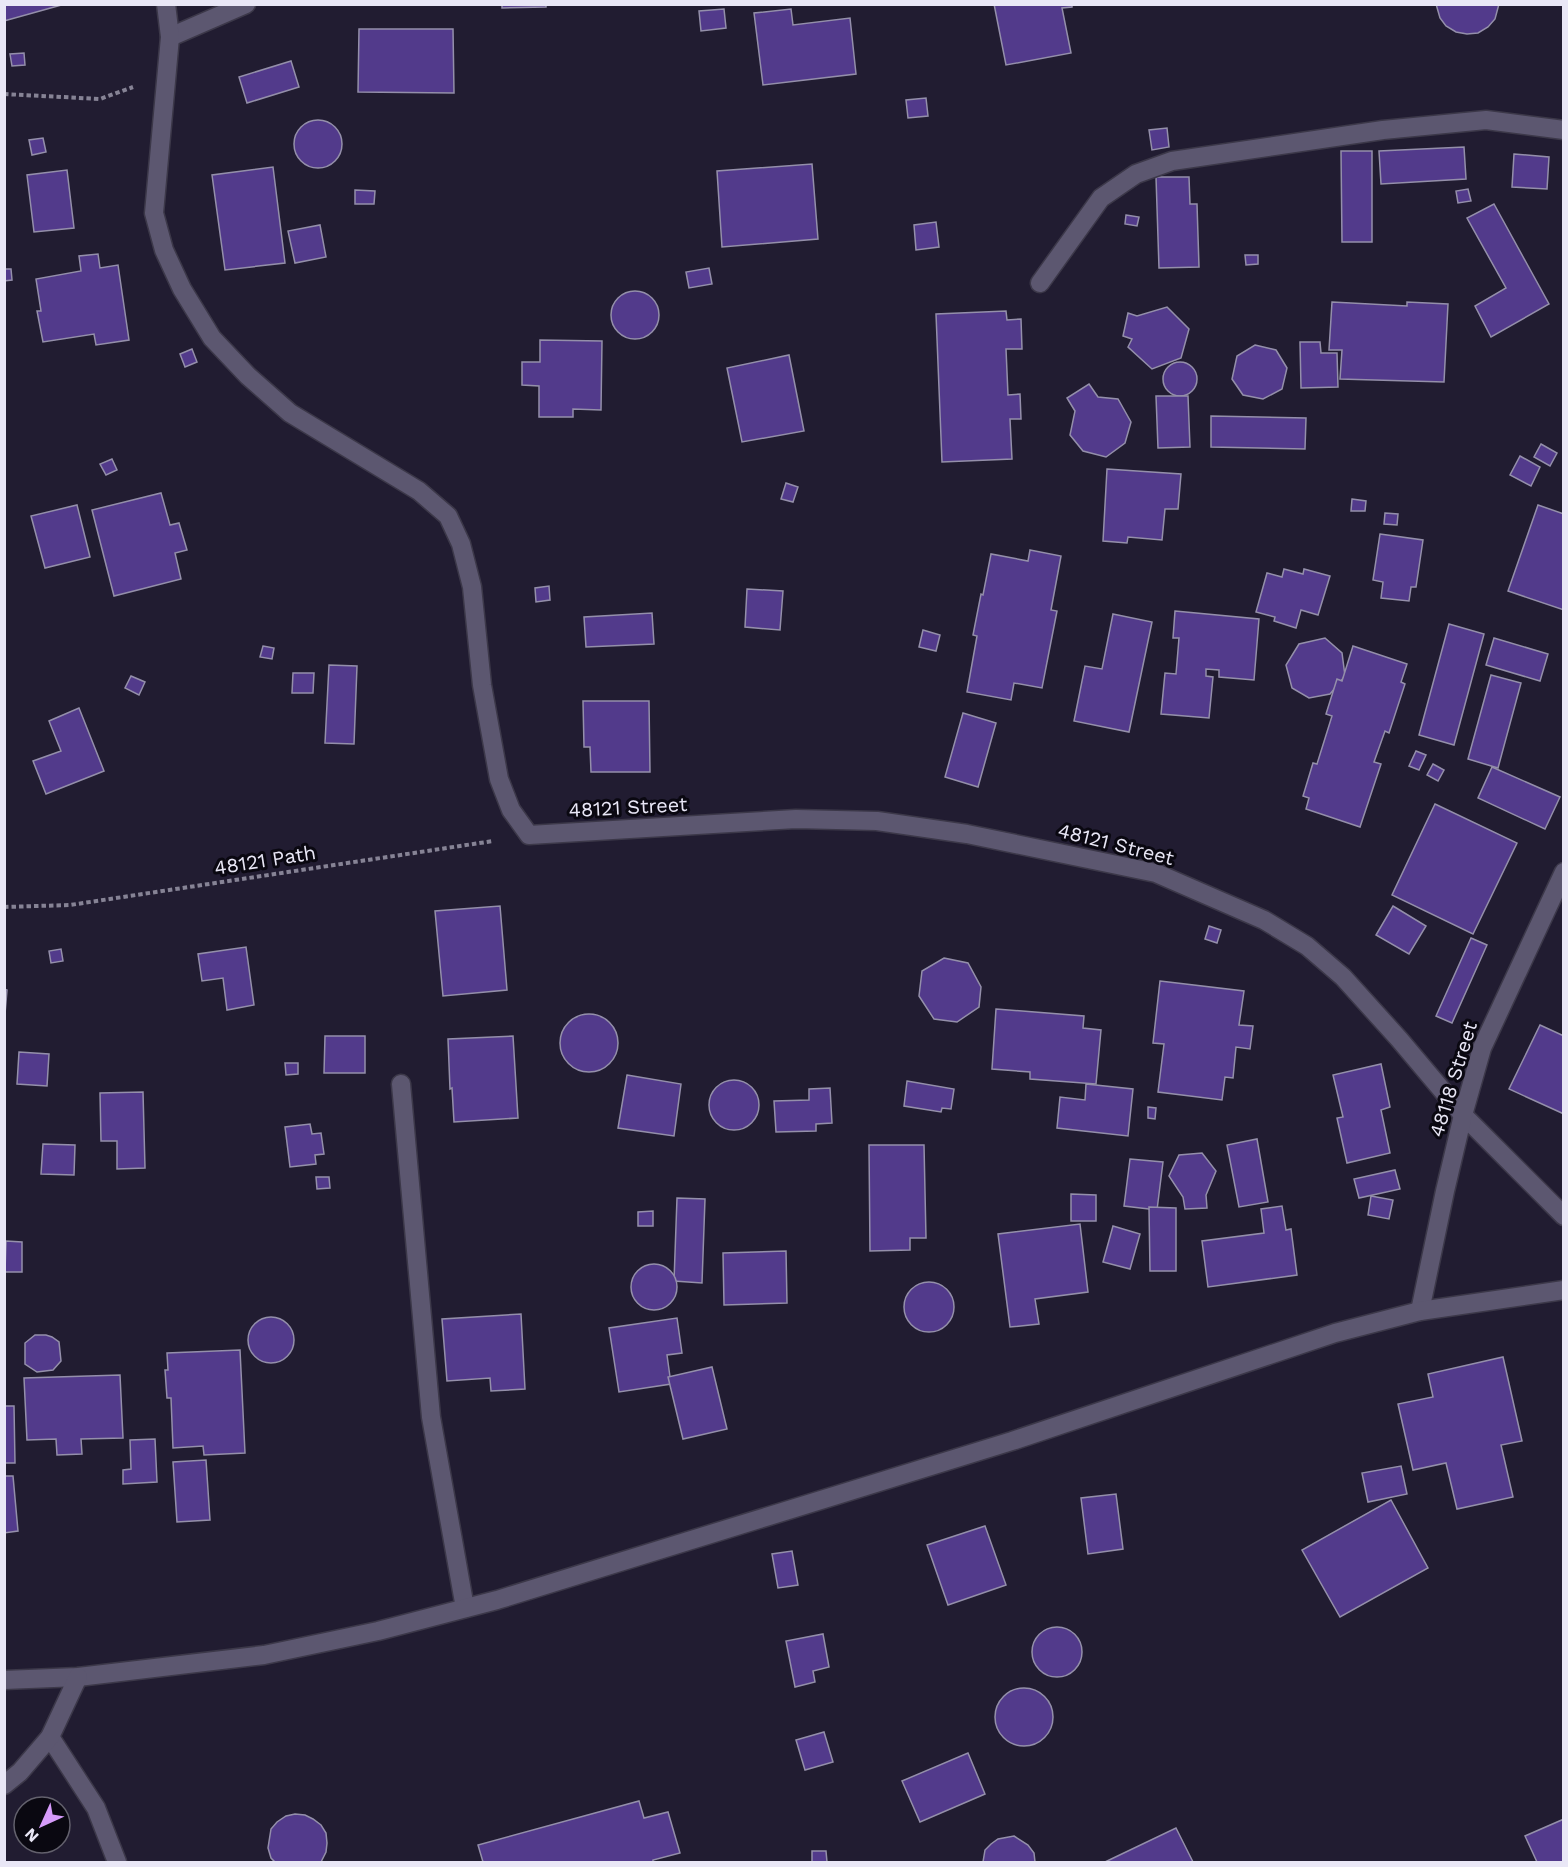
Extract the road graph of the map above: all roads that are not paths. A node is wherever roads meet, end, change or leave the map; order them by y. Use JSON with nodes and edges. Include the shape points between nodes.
{"nodes":[{"id":1,"x":166,"y":4,"type":"edge"},
{"id":2,"x":246,"y":4,"type":"edge"},
{"id":3,"x":170,"y":37,"type":"junction"},
{"id":4,"x":1563,"y":130,"type":"edge"},
{"id":5,"x":1040,"y":283,"type":"dead end"},
{"id":6,"x":1563,"y":872,"type":"edge"},
{"id":7,"x":401,"y":1084,"type":"dead end"},
{"id":8,"x":1462,"y":1115,"type":"junction"},
{"id":9,"x":1563,"y":1216,"type":"edge"},
{"id":10,"x":1563,"y":1290,"type":"edge"},
{"id":11,"x":1420,"y":1311,"type":"junction"},
{"id":12,"x":465,"y":1608,"type":"junction"},
{"id":13,"x":78,"y":1677,"type":"junction"},
{"id":14,"x":4,"y":1680,"type":"edge"},
{"id":15,"x":50,"y":1737,"type":"junction"},
{"id":16,"x":4,"y":1785,"type":"edge"},
{"id":17,"x":117,"y":1863,"type":"edge"}],
"edges":[{"from":1,"to":3,"type":"street"},
{"from":2,"to":3,"type":"street"},
{"from":3,"to":8,"type":"street","name":"48121 Street","via":[[154,213],[164,249],[182,289],[212,338],[248,376],[290,413],[419,491],[448,516],[472,587],[482,685],[499,779],[511,810],[529,835],[796,819],[877,821],[967,834],[1156,873],[1264,920],[1307,946],[1350,985]]},
{"from":4,"to":5,"type":"street","via":[[1486,120],[1383,130],[1172,162],[1136,174],[1101,198]]},
{"from":6,"to":8,"type":"street","name":"48118 Street","via":[[1482,1047]]},
{"from":7,"to":12,"type":"street","via":[[431,1417]]},
{"from":8,"to":9,"type":"street","name":"48121 Street"},
{"from":8,"to":11,"type":"street","name":"48118 Street"},
{"from":10,"to":11,"type":"street"},
{"from":11,"to":12,"type":"street","via":[[1335,1333],[1012,1441]]},
{"from":12,"to":13,"type":"street","via":[[264,1655]]},
{"from":13,"to":14,"type":"street"},
{"from":13,"to":15,"type":"street"},
{"from":15,"to":16,"type":"street"},
{"from":15,"to":17,"type":"street","via":[[96,1808]]}]}
